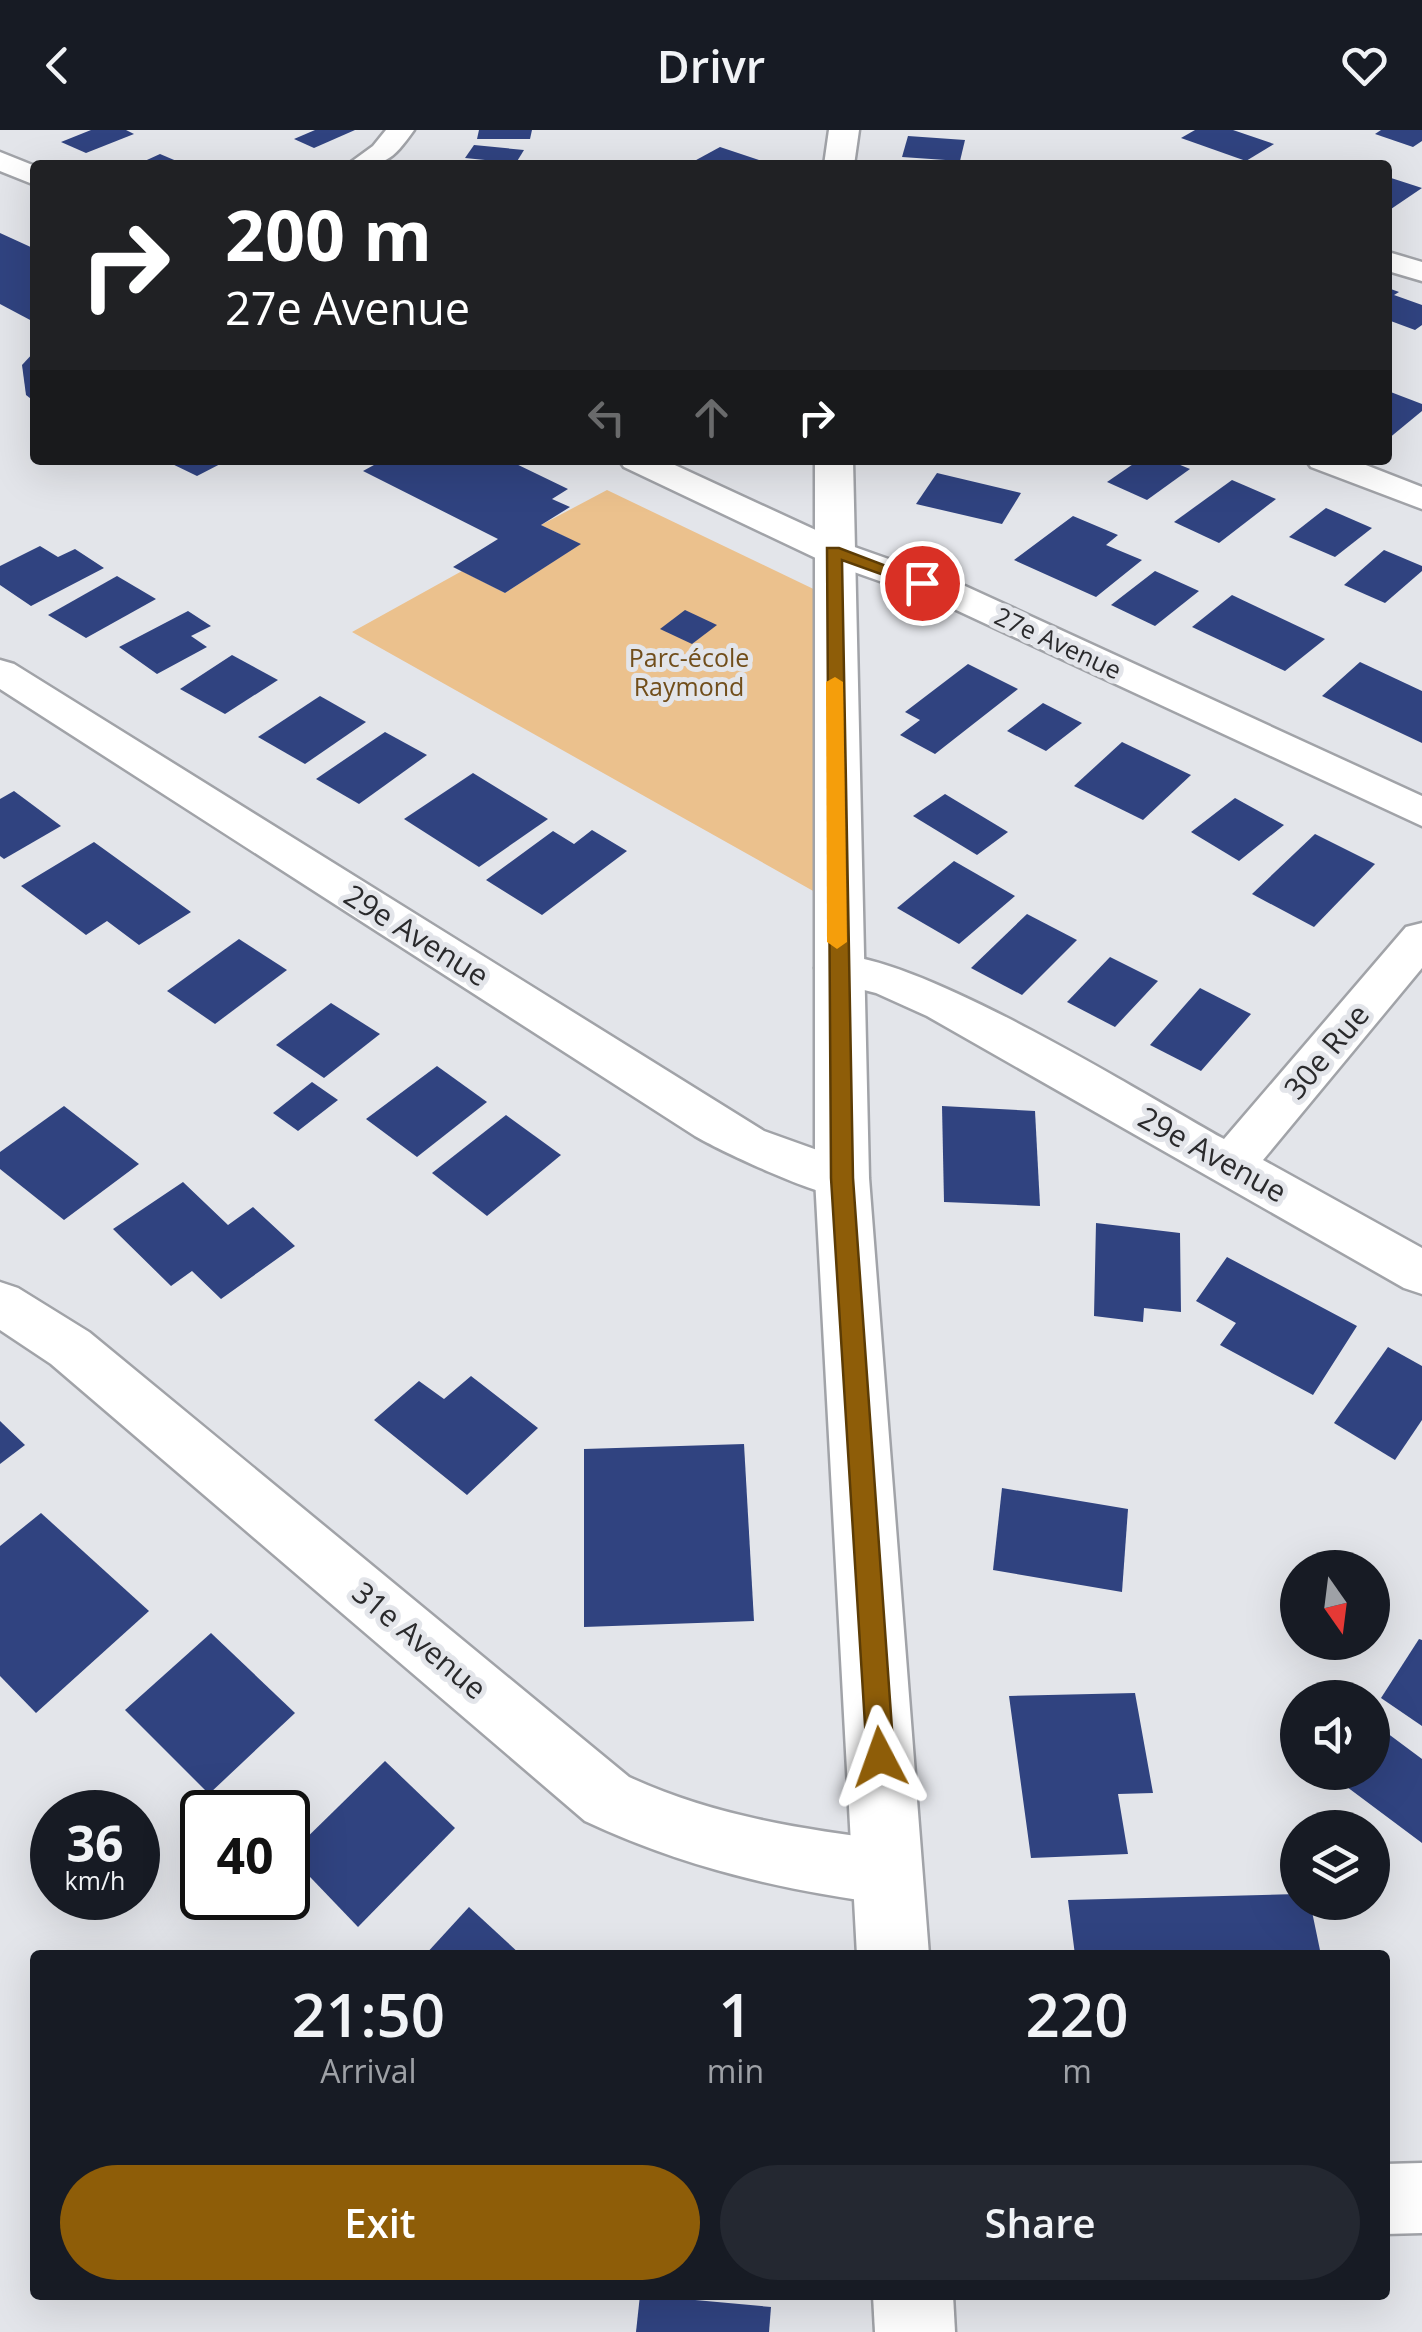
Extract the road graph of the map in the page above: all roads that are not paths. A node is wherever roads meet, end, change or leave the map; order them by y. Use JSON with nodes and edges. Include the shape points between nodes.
{"nodes":[{"id":1,"x":400,"y":130,"type":"edge"},
{"id":2,"x":844,"y":130,"type":"edge"},
{"id":3,"x":0,"y":160,"type":"edge"},
{"id":4,"x":369,"y":160,"type":"edge"},
{"id":5,"x":840,"y":160,"type":"edge"},
{"id":6,"x":30,"y":175,"type":"edge"},
{"id":7,"x":1422,"y":245,"type":"edge"},
{"id":8,"x":1402,"y":266,"type":"edge"},
{"id":9,"x":647,"y":465,"type":"edge"},
{"id":10,"x":834,"y":465,"type":"edge"},
{"id":11,"x":1336,"y":465,"type":"edge"},
{"id":12,"x":1422,"y":499,"type":"edge"},
{"id":13,"x":833,"y":552,"type":"junction"},
{"id":14,"x":0,"y":672,"type":"edge"},
{"id":15,"x":1422,"y":812,"type":"edge"},
{"id":16,"x":1422,"y":938,"type":"edge"},
{"id":17,"x":838,"y":968,"type":"junction"},
{"id":18,"x":1232,"y":1165,"type":"junction"},
{"id":19,"x":842,"y":1178,"type":"junction"},
{"id":20,"x":1422,"y":1273,"type":"edge"},
{"id":21,"x":0,"y":1303,"type":"edge"},
{"id":22,"x":888,"y":1872,"type":"junction"},
{"id":23,"x":893,"y":1950,"type":"edge"},
{"id":24,"x":1390,"y":2198,"type":"edge"},
{"id":25,"x":1422,"y":2198,"type":"edge"},
{"id":26,"x":912,"y":2300,"type":"edge"},
{"id":27,"x":915,"y":2332,"type":"edge"}],
"edges":[{"from":1,"to":4,"type":"street"},
{"from":2,"to":5,"type":"street"},
{"from":3,"to":6,"type":"street"},
{"from":7,"to":8,"type":"street"},
{"from":9,"to":13,"type":"street","name":"27e Avenue"},
{"from":10,"to":13,"type":"street"},
{"from":11,"to":12,"type":"street"},
{"from":13,"to":15,"type":"street","name":"27e Avenue","via":[[952,594]]},
{"from":13,"to":17,"type":"street"},
{"from":14,"to":19,"type":"street","name":"29e Avenue","via":[[712,1123],[747,1144]]},
{"from":16,"to":18,"type":"street","name":"30e Rue"},
{"from":17,"to":18,"type":"street","name":"29e Avenue","via":[[943,1004]]},
{"from":17,"to":19,"type":"street"},
{"from":18,"to":20,"type":"street","name":"29e Avenue"},
{"from":19,"to":22,"type":"street"},
{"from":21,"to":22,"type":"street","name":"31e Avenue","via":[[70,1348],[608,1799],[658,1825],[710,1841]]},
{"from":22,"to":23,"type":"street"},
{"from":24,"to":25,"type":"street"},
{"from":26,"to":27,"type":"street"}]}
